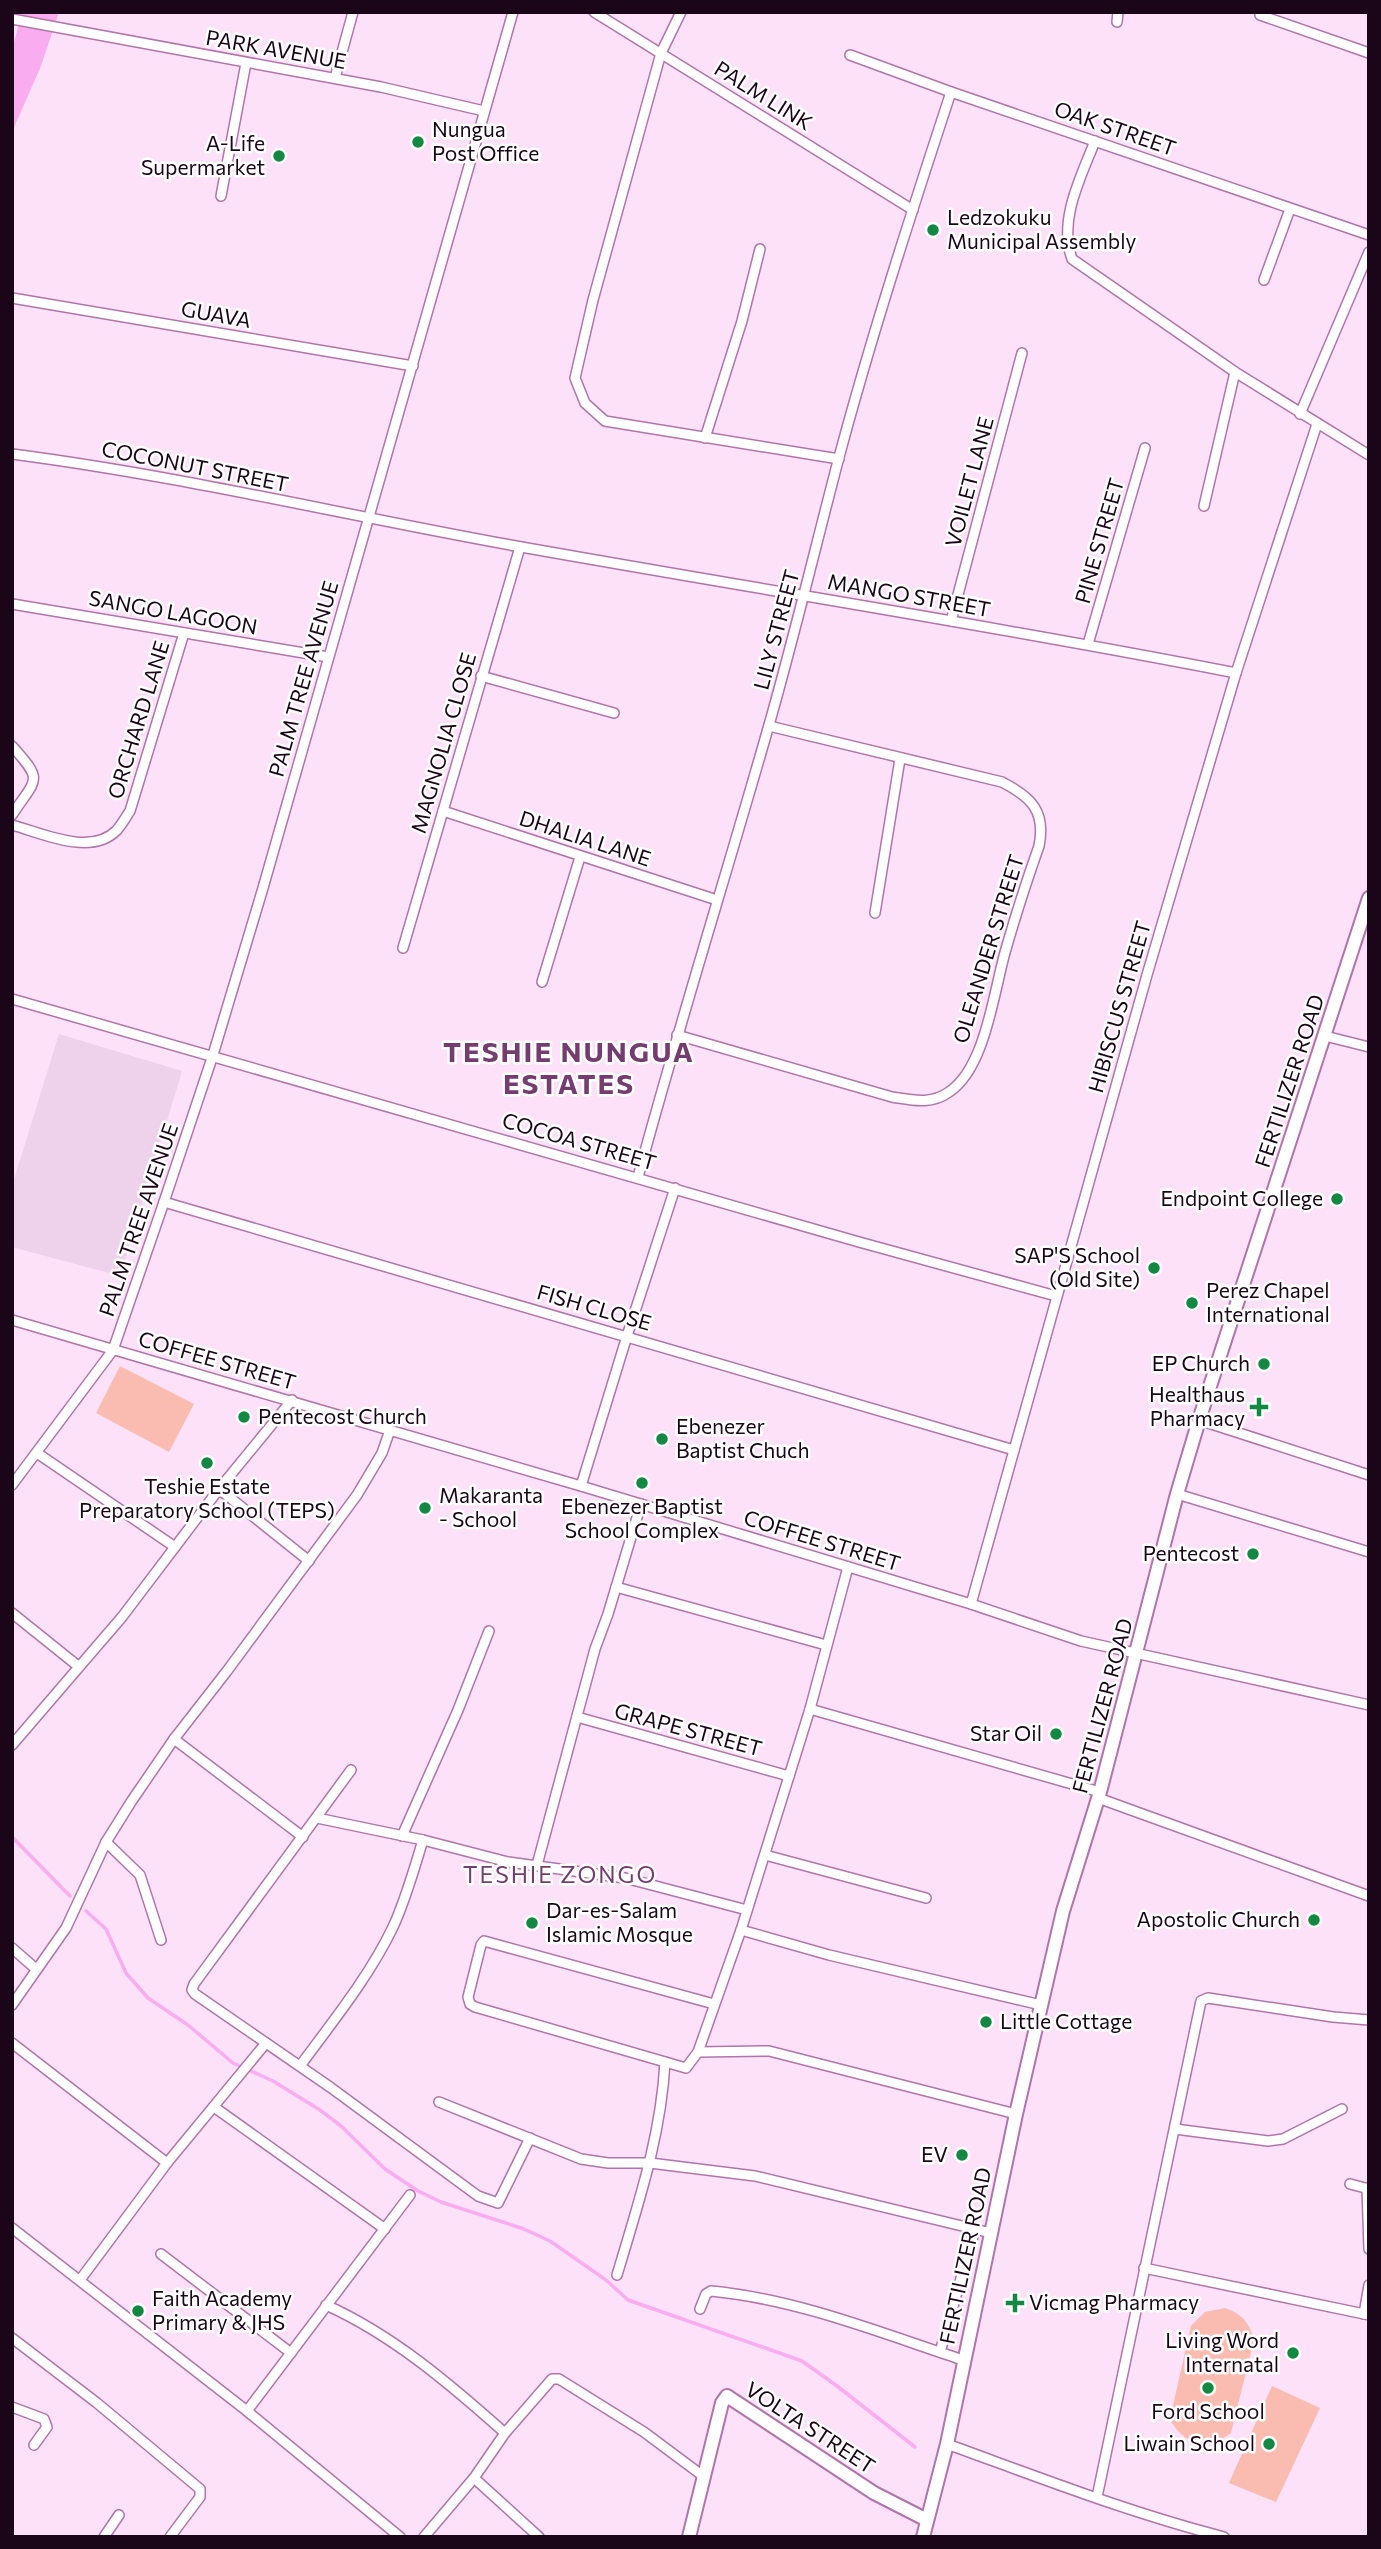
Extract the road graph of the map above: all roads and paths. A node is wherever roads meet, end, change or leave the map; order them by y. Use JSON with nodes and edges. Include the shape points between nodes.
{"nodes":[{"id":1,"x":353,"y":12,"type":"edge"},
{"id":2,"x":513,"y":12,"type":"edge"},
{"id":3,"x":594,"y":12,"type":"edge"},
{"id":4,"x":681,"y":12,"type":"edge"},
{"id":5,"x":1261,"y":15,"type":"dead end"},
{"id":6,"x":13,"y":19,"type":"edge"},
{"id":7,"x":661,"y":53,"type":"junction"},
{"id":8,"x":1369,"y":53,"type":"edge"},
{"id":9,"x":850,"y":55,"type":"dead end"},
{"id":10,"x":246,"y":64,"type":"junction"},
{"id":11,"x":335,"y":78,"type":"junction"},
{"id":12,"x":951,"y":92,"type":"junction"},
{"id":13,"x":484,"y":111,"type":"junction"},
{"id":14,"x":1095,"y":141,"type":"junction"},
{"id":15,"x":221,"y":196,"type":"dead end"},
{"id":16,"x":1290,"y":209,"type":"junction"},
{"id":17,"x":913,"y":210,"type":"junction"},
{"id":18,"x":1369,"y":235,"type":"edge"},
{"id":19,"x":760,"y":249,"type":"dead end"},
{"id":20,"x":1369,"y":252,"type":"edge"},
{"id":21,"x":1264,"y":280,"type":"dead end"},
{"id":22,"x":12,"y":298,"type":"edge"},
{"id":23,"x":1022,"y":353,"type":"dead end"},
{"id":24,"x":413,"y":366,"type":"junction"},
{"id":25,"x":1235,"y":372,"type":"junction"},
{"id":26,"x":1300,"y":414,"type":"junction"},
{"id":27,"x":1317,"y":424,"type":"junction"},
{"id":28,"x":705,"y":438,"type":"junction"},
{"id":29,"x":1145,"y":448,"type":"dead end"},
{"id":30,"x":12,"y":454,"type":"edge"},
{"id":31,"x":1369,"y":456,"type":"edge"},
{"id":32,"x":839,"y":459,"type":"junction"},
{"id":33,"x":1204,"y":506,"type":"dead end"},
{"id":34,"x":369,"y":519,"type":"junction"},
{"id":35,"x":520,"y":547,"type":"junction"},
{"id":36,"x":805,"y":596,"type":"junction"},
{"id":37,"x":12,"y":604,"type":"edge"},
{"id":38,"x":951,"y":621,"type":"junction"},
{"id":39,"x":184,"y":634,"type":"junction"},
{"id":40,"x":1088,"y":644,"type":"junction"},
{"id":41,"x":328,"y":656,"type":"junction"},
{"id":42,"x":1236,"y":673,"type":"junction"},
{"id":43,"x":481,"y":676,"type":"junction"},
{"id":44,"x":614,"y":713,"type":"dead end"},
{"id":45,"x":769,"y":726,"type":"junction"},
{"id":46,"x":12,"y":746,"type":"edge"},
{"id":47,"x":900,"y":759,"type":"junction"},
{"id":48,"x":443,"y":811,"type":"junction"},
{"id":49,"x":12,"y":814,"type":"edge"},
{"id":50,"x":12,"y":825,"type":"edge"},
{"id":51,"x":580,"y":857,"type":"junction"},
{"id":52,"x":1369,"y":898,"type":"edge"},
{"id":53,"x":717,"y":900,"type":"junction"},
{"id":54,"x":875,"y":913,"type":"dead end"},
{"id":55,"x":403,"y":948,"type":"dead end"},
{"id":56,"x":542,"y":982,"type":"dead end"},
{"id":57,"x":12,"y":999,"type":"edge"},
{"id":58,"x":677,"y":1035,"type":"junction"},
{"id":59,"x":1325,"y":1036,"type":"junction"},
{"id":60,"x":1369,"y":1047,"type":"edge"},
{"id":61,"x":212,"y":1058,"type":"junction"},
{"id":62,"x":638,"y":1177,"type":"junction"},
{"id":63,"x":675,"y":1188,"type":"junction"},
{"id":64,"x":164,"y":1202,"type":"junction"},
{"id":65,"x":1056,"y":1296,"type":"junction"},
{"id":66,"x":12,"y":1320,"type":"edge"},
{"id":67,"x":626,"y":1336,"type":"junction"},
{"id":68,"x":113,"y":1350,"type":"junction"},
{"id":69,"x":292,"y":1400,"type":"junction"},
{"id":70,"x":1199,"y":1420,"type":"junction"},
{"id":71,"x":390,"y":1430,"type":"junction"},
{"id":72,"x":1014,"y":1450,"type":"junction"},
{"id":73,"x":37,"y":1453,"type":"junction"},
{"id":74,"x":1369,"y":1475,"type":"edge"},
{"id":75,"x":12,"y":1485,"type":"edge"},
{"id":76,"x":581,"y":1486,"type":"junction"},
{"id":77,"x":219,"y":1489,"type":"junction"},
{"id":78,"x":1177,"y":1494,"type":"junction"},
{"id":79,"x":640,"y":1504,"type":"junction"},
{"id":80,"x":175,"y":1548,"type":"junction"},
{"id":81,"x":1369,"y":1552,"type":"edge"},
{"id":82,"x":309,"y":1561,"type":"junction"},
{"id":83,"x":848,"y":1567,"type":"junction"},
{"id":84,"x":616,"y":1587,"type":"junction"},
{"id":85,"x":971,"y":1604,"type":"junction"},
{"id":86,"x":12,"y":1613,"type":"edge"},
{"id":87,"x":489,"y":1631,"type":"dead end"},
{"id":88,"x":826,"y":1645,"type":"junction"},
{"id":89,"x":1137,"y":1654,"type":"junction"},
{"id":90,"x":78,"y":1666,"type":"junction"},
{"id":91,"x":1369,"y":1705,"type":"edge"},
{"id":92,"x":810,"y":1709,"type":"junction"},
{"id":93,"x":577,"y":1717,"type":"junction"},
{"id":94,"x":174,"y":1740,"type":"junction"},
{"id":95,"x":12,"y":1745,"type":"edge"},
{"id":96,"x":351,"y":1770,"type":"dead end"},
{"id":97,"x":789,"y":1776,"type":"junction"},
{"id":98,"x":1099,"y":1795,"type":"junction"},
{"id":99,"x":317,"y":1818,"type":"junction"},
{"id":100,"x":402,"y":1836,"type":"junction"},
{"id":101,"x":303,"y":1837,"type":"junction"},
{"id":102,"x":422,"y":1840,"type":"junction"},
{"id":103,"x":106,"y":1842,"type":"junction"},
{"id":104,"x":765,"y":1855,"type":"junction"},
{"id":105,"x":537,"y":1865,"type":"junction"},
{"id":106,"x":1369,"y":1896,"type":"edge"},
{"id":107,"x":926,"y":1898,"type":"dead end"},
{"id":108,"x":747,"y":1910,"type":"junction"},
{"id":109,"x":741,"y":1930,"type":"junction"},
{"id":110,"x":161,"y":1940,"type":"dead end"},
{"id":111,"x":12,"y":1948,"type":"edge"},
{"id":112,"x":36,"y":1969,"type":"junction"},
{"id":113,"x":714,"y":2004,"type":"junction"},
{"id":114,"x":12,"y":2005,"type":"edge"},
{"id":115,"x":1041,"y":2005,"type":"junction"},
{"id":116,"x":1369,"y":2020,"type":"edge"},
{"id":117,"x":12,"y":2043,"type":"edge"},
{"id":118,"x":266,"y":2043,"type":"junction"},
{"id":119,"x":698,"y":2052,"type":"junction"},
{"id":120,"x":666,"y":2062,"type":"junction"},
{"id":121,"x":300,"y":2066,"type":"junction"},
{"id":122,"x":439,"y":2102,"type":"dead end"},
{"id":123,"x":214,"y":2107,"type":"junction"},
{"id":124,"x":1342,"y":2109,"type":"dead end"},
{"id":125,"x":1016,"y":2114,"type":"junction"},
{"id":126,"x":1175,"y":2129,"type":"junction"},
{"id":127,"x":530,"y":2138,"type":"junction"},
{"id":128,"x":167,"y":2163,"type":"junction"},
{"id":129,"x":650,"y":2163,"type":"junction"},
{"id":130,"x":1350,"y":2184,"type":"dead end"},
{"id":131,"x":1368,"y":2189,"type":"edge"},
{"id":132,"x":410,"y":2195,"type":"dead end"},
{"id":133,"x":12,"y":2228,"type":"edge"},
{"id":134,"x":385,"y":2229,"type":"junction"},
{"id":135,"x":975,"y":2229,"type":"junction"},
{"id":136,"x":991,"y":2233,"type":"junction"},
{"id":137,"x":1369,"y":2249,"type":"edge"},
{"id":138,"x":160,"y":2254,"type":"dead end"},
{"id":139,"x":1144,"y":2268,"type":"junction"},
{"id":140,"x":617,"y":2275,"type":"dead end"},
{"id":141,"x":80,"y":2280,"type":"junction"},
{"id":142,"x":1369,"y":2285,"type":"edge"},
{"id":143,"x":326,"y":2305,"type":"junction"},
{"id":144,"x":700,"y":2309,"type":"dead end"},
{"id":145,"x":1366,"y":2314,"type":"edge"},
{"id":146,"x":12,"y":2338,"type":"edge"},
{"id":147,"x":291,"y":2353,"type":"junction"},
{"id":148,"x":940,"y":2353,"type":"junction"},
{"id":149,"x":963,"y":2360,"type":"junction"},
{"id":150,"x":12,"y":2407,"type":"edge"},
{"id":151,"x":247,"y":2411,"type":"junction"},
{"id":152,"x":505,"y":2433,"type":"junction"},
{"id":153,"x":947,"y":2444,"type":"junction"},
{"id":154,"x":34,"y":2445,"type":"dead end"},
{"id":155,"x":703,"y":2476,"type":"junction"},
{"id":156,"x":474,"y":2478,"type":"junction"},
{"id":157,"x":1097,"y":2497,"type":"junction"},
{"id":158,"x":119,"y":2515,"type":"dead end"},
{"id":159,"x":927,"y":2520,"type":"junction"},
{"id":160,"x":1185,"y":2532,"type":"edge"},
{"id":161,"x":104,"y":2537,"type":"edge"},
{"id":162,"x":170,"y":2537,"type":"edge"},
{"id":163,"x":400,"y":2537,"type":"edge"},
{"id":164,"x":424,"y":2537,"type":"edge"},
{"id":165,"x":539,"y":2537,"type":"edge"},
{"id":166,"x":689,"y":2537,"type":"edge"},
{"id":167,"x":923,"y":2537,"type":"edge"},
{"id":168,"x":1224,"y":2537,"type":"edge"}],
"edges":[{"from":1,"to":11,"type":"street"},
{"from":2,"to":13,"type":"street","name":"PALM TREE AVENUE"},
{"from":3,"to":7,"type":"street","name":"PALM LINK"},
{"from":4,"to":7,"type":"street"},
{"from":5,"to":8,"type":"street"},
{"from":6,"to":10,"type":"street","name":"PARK AVENUE"},
{"from":7,"to":17,"type":"street","name":"PALM LINK"},
{"from":7,"to":28,"type":"street","via":[[575,378],[585,403],[606,421]]},
{"from":9,"to":12,"type":"street","name":"OAK STREET"},
{"from":10,"to":11,"type":"street","name":"PARK AVENUE"},
{"from":10,"to":15,"type":"street"},
{"from":11,"to":13,"type":"street","name":"PARK AVENUE"},
{"from":12,"to":14,"type":"street","name":"OAK STREET"},
{"from":12,"to":17,"type":"street","name":"LILY STREET"},
{"from":13,"to":24,"type":"street","name":"PALM TREE AVENUE"},
{"from":14,"to":16,"type":"street","name":"OAK STREET"},
{"from":14,"to":25,"type":"street","via":[[1067,225],[1072,259]]},
{"from":16,"to":18,"type":"street","name":"OAK STREET"},
{"from":16,"to":21,"type":"street"},
{"from":17,"to":32,"type":"street","name":"LILY STREET"},
{"from":19,"to":28,"type":"street"},
{"from":20,"to":26,"type":"street"},
{"from":22,"to":24,"type":"street","name":"GUAVA"},
{"from":23,"to":38,"type":"street","name":"VOILET LANE"},
{"from":24,"to":34,"type":"street","name":"PALM TREE AVENUE"},
{"from":25,"to":26,"type":"street"},
{"from":25,"to":33,"type":"street"},
{"from":26,"to":27,"type":"street"},
{"from":27,"to":31,"type":"street"},
{"from":27,"to":42,"type":"street","name":"HIBISCUS STREET"},
{"from":28,"to":32,"type":"street"},
{"from":29,"to":40,"type":"street","name":"PINE STREET"},
{"from":30,"to":34,"type":"street","name":"COCONUT STREET","via":[[182,481]]},
{"from":32,"to":36,"type":"street","name":"LILY STREET"},
{"from":34,"to":35,"type":"street","name":"MANGO STREET"},
{"from":34,"to":41,"type":"street","name":"PALM TREE AVENUE"},
{"from":35,"to":36,"type":"street","name":"MANGO STREET"},
{"from":35,"to":43,"type":"street","name":"MAGNOLIA CLOSE"},
{"from":36,"to":38,"type":"street","name":"MANGO STREET"},
{"from":36,"to":45,"type":"street","name":"LILY STREET"},
{"from":37,"to":39,"type":"street","name":"SANGO LAGOON"},
{"from":38,"to":40,"type":"street","name":"MANGO STREET"},
{"from":39,"to":41,"type":"street","name":"SANGO LAGOON"},
{"from":39,"to":50,"type":"street","name":"ORCHARD LANE","via":[[130,811],[116,831],[99,841],[73,842]]},
{"from":40,"to":42,"type":"street","name":"MANGO STREET"},
{"from":41,"to":61,"type":"street","name":"PALM TREE AVENUE"},
{"from":42,"to":65,"type":"street","name":"HIBISCUS STREET"},
{"from":43,"to":44,"type":"street"},
{"from":43,"to":48,"type":"street","name":"MAGNOLIA CLOSE"},
{"from":45,"to":47,"type":"street","name":"OLEANDER STREET"},
{"from":45,"to":53,"type":"street","name":"LILY STREET"},
{"from":46,"to":49,"type":"street","via":[[35,776]]},
{"from":47,"to":54,"type":"street"},
{"from":47,"to":58,"type":"street","name":"OLEANDER STREET","via":[[1002,782],[1021,792],[1037,809],[1042,830],[969,1072],[950,1092],[927,1102],[892,1097]]},
{"from":48,"to":51,"type":"street","name":"DHALIA LANE"},
{"from":48,"to":55,"type":"street","name":"MAGNOLIA CLOSE"},
{"from":51,"to":53,"type":"street","name":"DHALIA LANE"},
{"from":51,"to":56,"type":"street"},
{"from":52,"to":59,"type":"street","name":"FERTILIZER ROAD"},
{"from":53,"to":58,"type":"street","name":"LILY STREET"},
{"from":57,"to":61,"type":"street","name":"COCOA STREET"},
{"from":58,"to":62,"type":"street","name":"LILY STREET"},
{"from":59,"to":60,"type":"street"},
{"from":59,"to":70,"type":"street","name":"FERTILIZER ROAD"},
{"from":61,"to":62,"type":"street","name":"COCOA STREET"},
{"from":61,"to":64,"type":"street","name":"PALM TREE AVENUE"},
{"from":62,"to":63,"type":"street","name":"COCOA STREET"},
{"from":63,"to":65,"type":"street","name":"COCOA STREET"},
{"from":63,"to":67,"type":"street"},
{"from":64,"to":67,"type":"street","name":"FISH CLOSE"},
{"from":64,"to":68,"type":"street","name":"PALM TREE AVENUE"},
{"from":65,"to":72,"type":"street","name":"HIBISCUS STREET"},
{"from":66,"to":68,"type":"street","name":"COFFEE STREET"},
{"from":67,"to":72,"type":"street","name":"FISH CLOSE"},
{"from":67,"to":76,"type":"street"},
{"from":68,"to":69,"type":"street","name":"COFFEE STREET"},
{"from":68,"to":73,"type":"street","name":"PALM TREE AVENUE"},
{"from":69,"to":71,"type":"street","name":"COFFEE STREET"},
{"from":69,"to":77,"type":"street"},
{"from":70,"to":74,"type":"street"},
{"from":70,"to":78,"type":"street","name":"FERTILIZER ROAD"},
{"from":71,"to":76,"type":"street","name":"COFFEE STREET"},
{"from":71,"to":82,"type":"street","via":[[373,1470]]},
{"from":72,"to":85,"type":"street","name":"HIBISCUS STREET"},
{"from":73,"to":75,"type":"street","name":"PALM TREE AVENUE"},
{"from":73,"to":80,"type":"street"},
{"from":76,"to":79,"type":"street","name":"COFFEE STREET"},
{"from":77,"to":80,"type":"street"},
{"from":77,"to":82,"type":"street"},
{"from":78,"to":81,"type":"street"},
{"from":78,"to":89,"type":"street","name":"FERTILIZER ROAD"},
{"from":79,"to":83,"type":"street","name":"COFFEE STREET"},
{"from":79,"to":84,"type":"street"},
{"from":80,"to":90,"type":"street"},
{"from":82,"to":94,"type":"street"},
{"from":83,"to":85,"type":"street","name":"COFFEE STREET"},
{"from":83,"to":88,"type":"street"},
{"from":84,"to":88,"type":"street"},
{"from":84,"to":93,"type":"street"},
{"from":85,"to":89,"type":"street","name":"COFFEE STREET","via":[[1081,1641]]},
{"from":86,"to":90,"type":"street"},
{"from":87,"to":100,"type":"street"},
{"from":88,"to":92,"type":"street"},
{"from":89,"to":91,"type":"street","name":"COFFEE STREET"},
{"from":89,"to":98,"type":"street","name":"FERTILIZER ROAD"},
{"from":90,"to":95,"type":"street"},
{"from":92,"to":97,"type":"street"},
{"from":92,"to":98,"type":"street"},
{"from":93,"to":97,"type":"street","name":"GRAPE STREET"},
{"from":93,"to":105,"type":"street"},
{"from":94,"to":101,"type":"street"},
{"from":94,"to":103,"type":"street"},
{"from":96,"to":99,"type":"street"},
{"from":97,"to":104,"type":"street"},
{"from":98,"to":106,"type":"street"},
{"from":98,"to":115,"type":"street","name":"FERTILIZER ROAD","via":[[1063,1911]]},
{"from":99,"to":100,"type":"street"},
{"from":99,"to":101,"type":"street"},
{"from":100,"to":102,"type":"street"},
{"from":101,"to":118,"type":"street","via":[[192,1990]]},
{"from":102,"to":105,"type":"street"},
{"from":102,"to":121,"type":"street","via":[[382,1947]]},
{"from":103,"to":110,"type":"street","via":[[140,1875]]},
{"from":103,"to":112,"type":"street","via":[[66,1928]]},
{"from":104,"to":107,"type":"street"},
{"from":104,"to":108,"type":"street"},
{"from":105,"to":108,"type":"street","via":[[625,1878]]},
{"from":108,"to":109,"type":"street"},
{"from":109,"to":113,"type":"street"},
{"from":109,"to":115,"type":"street"},
{"from":111,"to":112,"type":"street"},
{"from":112,"to":114,"type":"street"},
{"from":113,"to":119,"type":"street"},
{"from":113,"to":120,"type":"street","via":[[484,1941],[481,1945],[470,2004]]},
{"from":115,"to":125,"type":"street","name":"FERTILIZER ROAD"},
{"from":116,"to":126,"type":"street","via":[[1203,1998]]},
{"from":117,"to":128,"type":"street"},
{"from":118,"to":121,"type":"street"},
{"from":118,"to":123,"type":"street"},
{"from":119,"to":120,"type":"street","via":[[686,2068]]},
{"from":119,"to":125,"type":"street","via":[[769,2051]]},
{"from":120,"to":129,"type":"street"},
{"from":121,"to":127,"type":"street","via":[[493,2203],[502,2198]]},
{"from":122,"to":127,"type":"street"},
{"from":123,"to":128,"type":"street"},
{"from":123,"to":134,"type":"street"},
{"from":124,"to":126,"type":"street","via":[[1283,2139],[1268,2141]]},
{"from":125,"to":136,"type":"street","name":"FERTILIZER ROAD"},
{"from":126,"to":139,"type":"street"},
{"from":127,"to":129,"type":"street","via":[[582,2159]]},
{"from":128,"to":141,"type":"street"},
{"from":129,"to":135,"type":"street","via":[[755,2176]]},
{"from":129,"to":140,"type":"street"},
{"from":130,"to":131,"type":"street"},
{"from":131,"to":137,"type":"street"},
{"from":132,"to":134,"type":"street"},
{"from":133,"to":141,"type":"street"},
{"from":134,"to":143,"type":"street"},
{"from":135,"to":136,"type":"street"},
{"from":135,"to":148,"type":"street"},
{"from":136,"to":149,"type":"street","name":"FERTILIZER ROAD"},
{"from":138,"to":147,"type":"street"},
{"from":139,"to":145,"type":"street"},
{"from":139,"to":157,"type":"street"},
{"from":141,"to":151,"type":"street"},
{"from":142,"to":145,"type":"street"},
{"from":143,"to":147,"type":"street"},
{"from":143,"to":152,"type":"street","via":[[376,2330]]},
{"from":144,"to":148,"type":"street","via":[[710,2291],[761,2298]]},
{"from":146,"to":162,"type":"street","via":[[200,2489],[200,2497]]},
{"from":147,"to":151,"type":"street"},
{"from":148,"to":149,"type":"street"},
{"from":149,"to":153,"type":"street","name":"FERTILIZER ROAD"},
{"from":150,"to":154,"type":"street","via":[[40,2416],[47,2424]]},
{"from":151,"to":163,"type":"street"},
{"from":152,"to":155,"type":"street","via":[[548,2382],[559,2379],[644,2432]]},
{"from":152,"to":156,"type":"street"},
{"from":153,"to":157,"type":"street"},
{"from":153,"to":159,"type":"street","name":"FERTILIZER ROAD"},
{"from":155,"to":159,"type":"street","name":"VOLTA STREET","via":[[727,2396],[874,2493]]},
{"from":155,"to":166,"type":"street","name":"VOLTA STREET"},
{"from":156,"to":164,"type":"street"},
{"from":156,"to":165,"type":"street"},
{"from":157,"to":160,"type":"street"},
{"from":158,"to":161,"type":"street"},
{"from":159,"to":167,"type":"street","name":"FERTILIZER ROAD"},
{"from":160,"to":168,"type":"street"}]}
